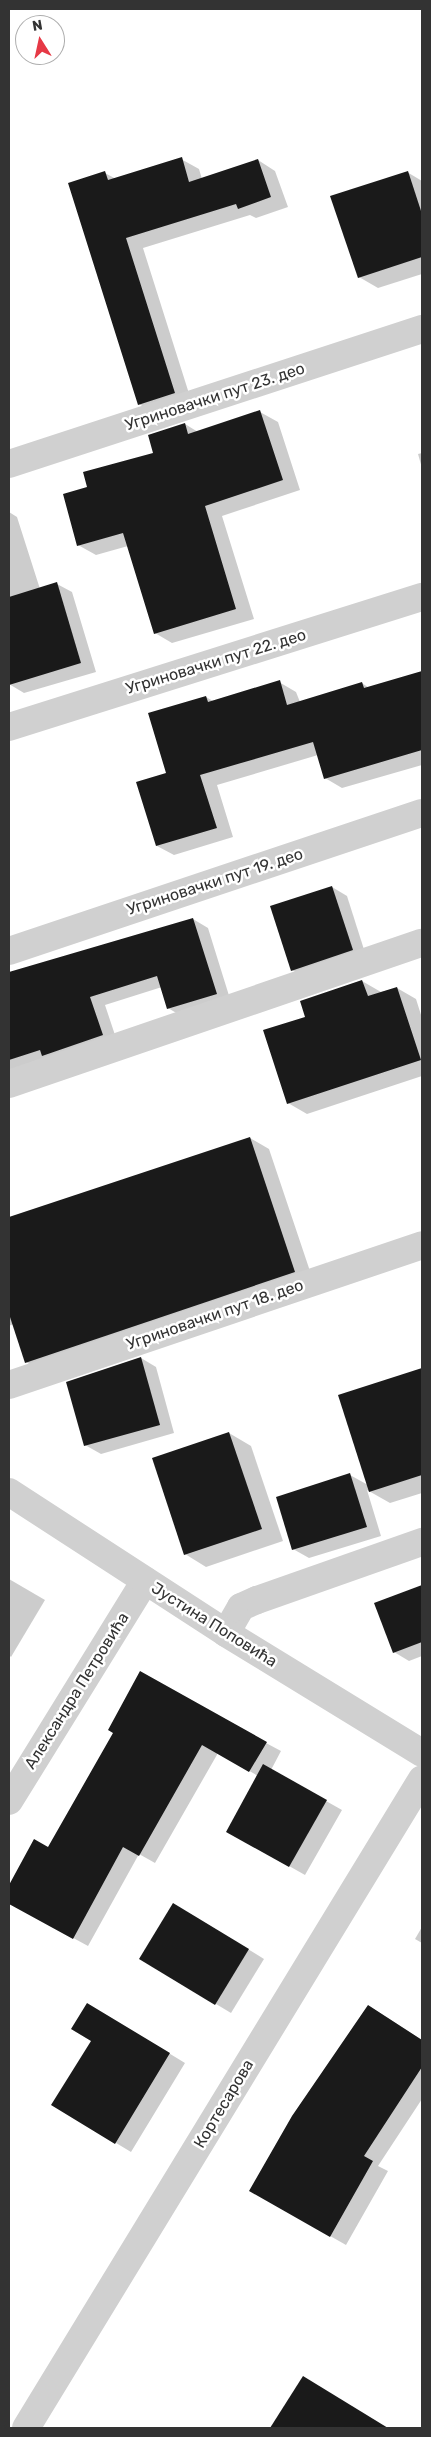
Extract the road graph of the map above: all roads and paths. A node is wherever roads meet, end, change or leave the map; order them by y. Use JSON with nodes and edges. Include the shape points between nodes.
{"nodes":[{"id":1,"x":422,"y":329,"type":"edge"},
{"id":2,"x":9,"y":464,"type":"edge"},
{"id":3,"x":422,"y":597,"type":"edge"},
{"id":4,"x":9,"y":727,"type":"edge"},
{"id":5,"x":422,"y":813,"type":"edge"},
{"id":6,"x":422,"y":943,"type":"edge"},
{"id":7,"x":9,"y":951,"type":"edge"},
{"id":8,"x":9,"y":1084,"type":"edge"},
{"id":9,"x":422,"y":1244,"type":"edge"},
{"id":10,"x":9,"y":1385,"type":"edge"},
{"id":11,"x":9,"y":1492,"type":"edge"},
{"id":12,"x":422,"y":1542,"type":"edge"},
{"id":13,"x":145,"y":1581,"type":"junction"},
{"id":14,"x":226,"y":1633,"type":"junction"},
{"id":15,"x":422,"y":1753,"type":"edge"},
{"id":16,"x":422,"y":1779,"type":"edge"},
{"id":17,"x":9,"y":1801,"type":"edge"},
{"id":18,"x":26,"y":2428,"type":"edge"}],
"edges":[{"from":1,"to":2,"type":"street","name":"Угриновачки пут 23. део"},
{"from":3,"to":4,"type":"street","name":"Угриновачки пут 22. део"},
{"from":5,"to":7,"type":"street","name":"Угриновачки пут 19. део"},
{"from":6,"to":8,"type":"street"},
{"from":9,"to":10,"type":"street","name":"Угриновачки пут 18. део"},
{"from":11,"to":13,"type":"street","name":"Јустина Поповића"},
{"from":12,"to":14,"type":"street","via":[[241,1607]]},
{"from":13,"to":14,"type":"street","name":"Јустина Поповића"},
{"from":13,"to":17,"type":"street","name":"Александра Петровића"},
{"from":14,"to":15,"type":"street","name":"Јустина Поповића"},
{"from":16,"to":18,"type":"street","name":"Кортесарова"}]}
